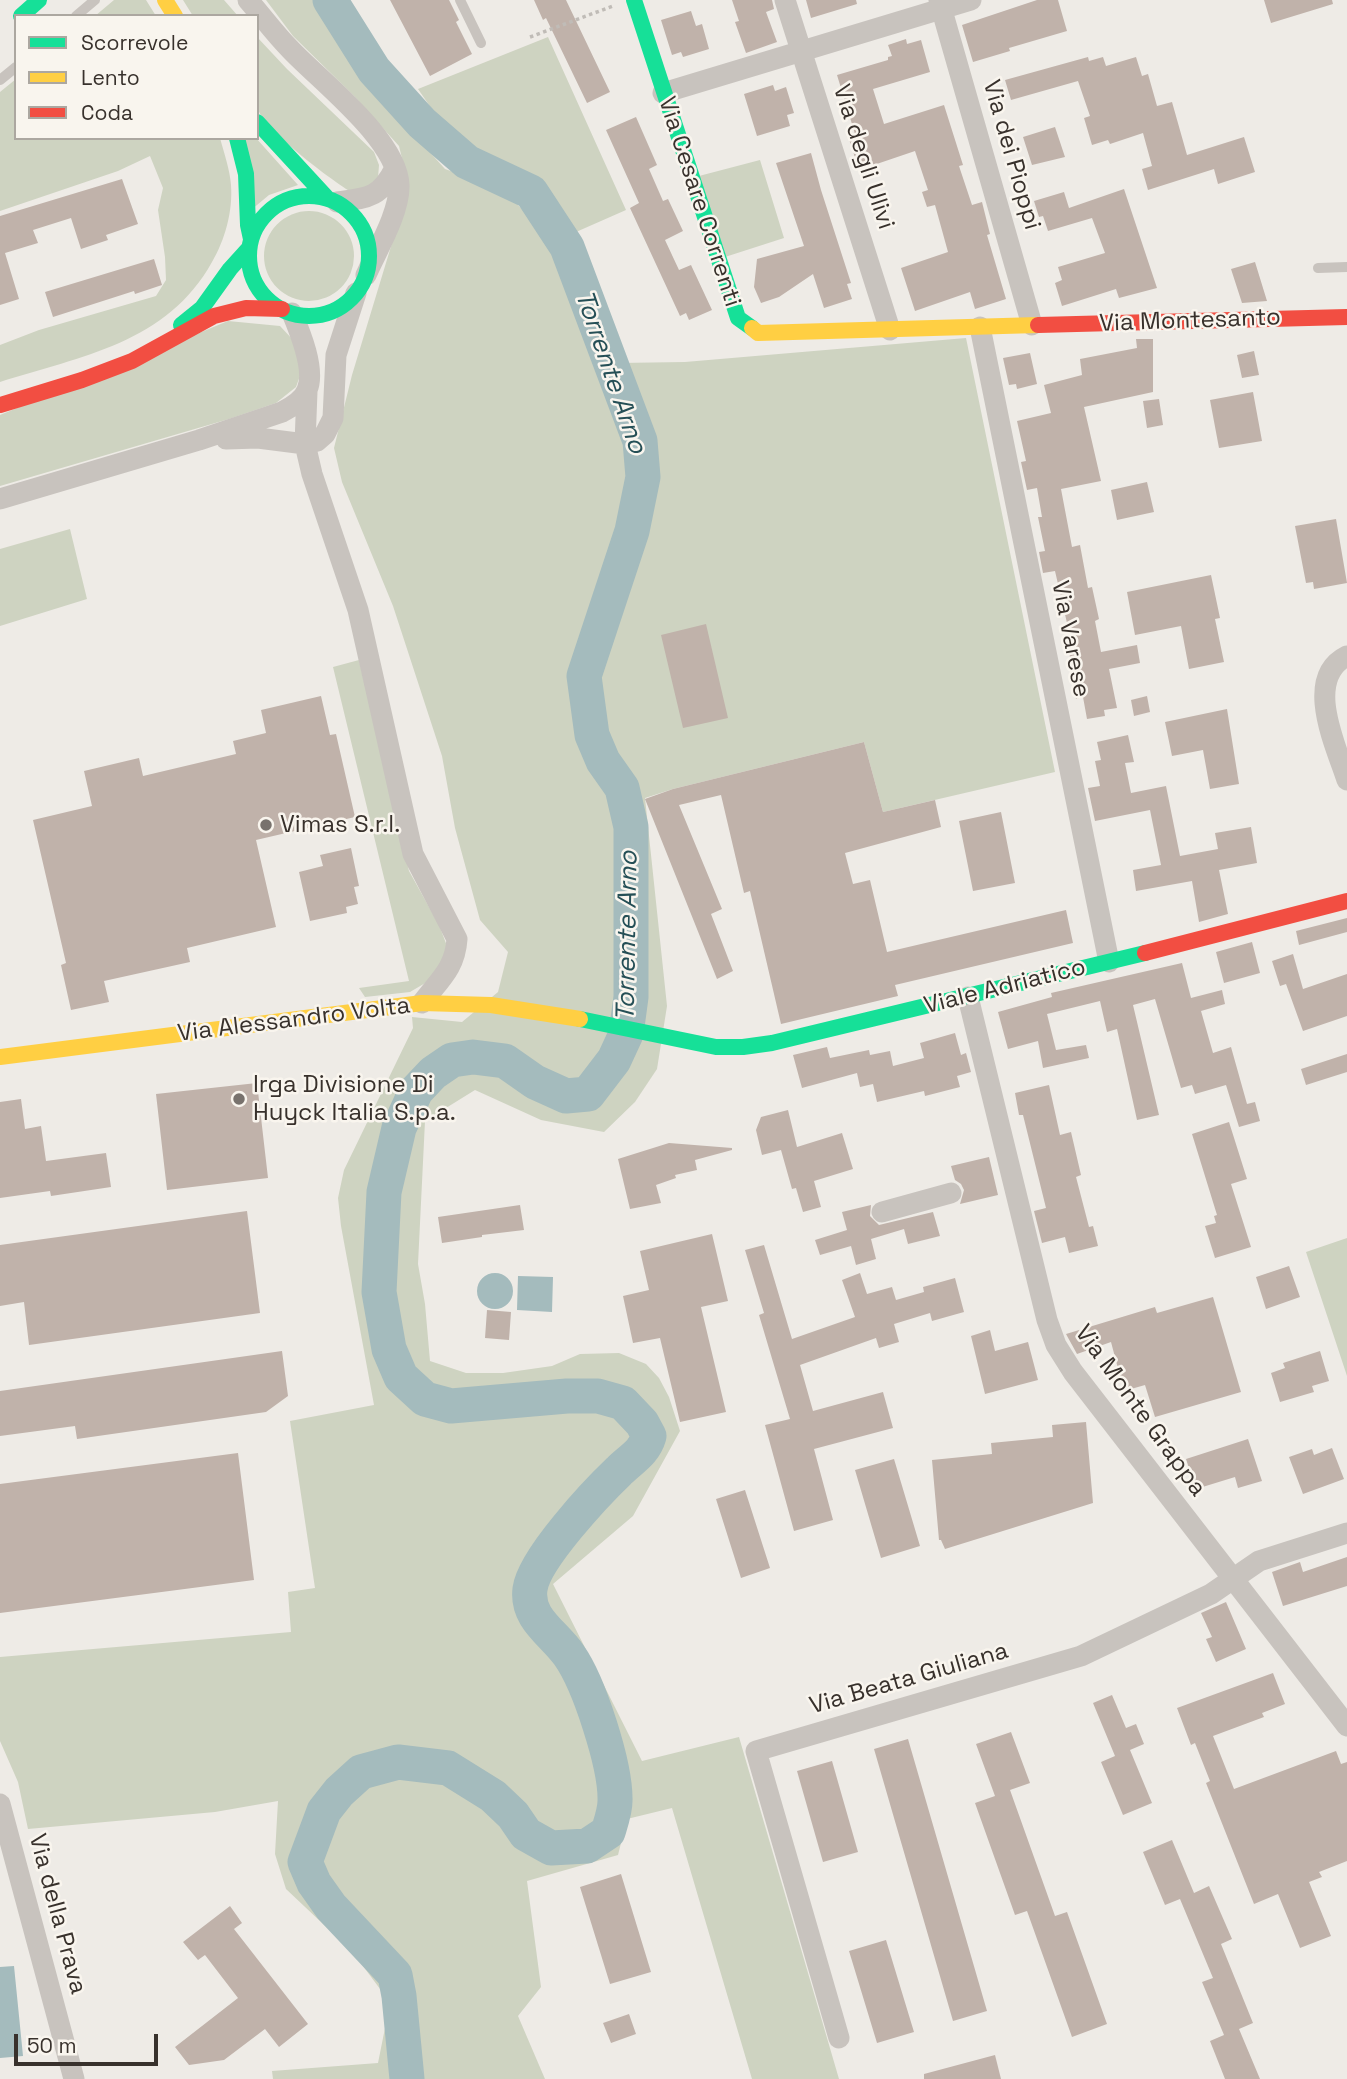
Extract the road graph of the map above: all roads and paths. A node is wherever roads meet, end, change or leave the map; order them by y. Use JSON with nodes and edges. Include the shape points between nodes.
{"nodes":[{"id":1,"x":39,"y":0,"type":"edge"},
{"id":2,"x":95,"y":0,"type":"edge"},
{"id":3,"x":248,"y":0,"type":"edge"},
{"id":4,"x":460,"y":0,"type":"edge"},
{"id":5,"x":634,"y":0,"type":"edge"},
{"id":6,"x":785,"y":0,"type":"edge"},
{"id":7,"x":971,"y":0,"type":"edge"},
{"id":8,"x":940,"y":4,"type":"edge"},
{"id":9,"x":617,"y":5,"type":"dead end"},
{"id":10,"x":23,"y":14,"type":"edge"},
{"id":11,"x":78,"y":14,"type":"edge"},
{"id":12,"x":530,"y":37,"type":"dead end"},
{"id":13,"x":481,"y":43,"type":"dead end"},
{"id":14,"x":801,"y":49,"type":"junction"},
{"id":15,"x":14,"y":69,"type":"edge"},
{"id":16,"x":0,"y":80,"type":"edge"},
{"id":17,"x":663,"y":93,"type":"junction"},
{"id":18,"x":259,"y":124,"type":"edge"},
{"id":19,"x":238,"y":140,"type":"edge"},
{"id":20,"x":395,"y":168,"type":"junction"},
{"id":21,"x":332,"y":200,"type":"junction"},
{"id":22,"x":251,"y":244,"type":"junction"},
{"id":23,"x":1347,"y":267,"type":"edge"},
{"id":24,"x":1318,"y":268,"type":"dead end"},
{"id":25,"x":361,"y":284,"type":"junction"},
{"id":26,"x":287,"y":311,"type":"junction"},
{"id":27,"x":1347,"y":317,"type":"edge"},
{"id":28,"x":1032,"y":325,"type":"junction"},
{"id":29,"x":980,"y":327,"type":"junction"},
{"id":30,"x":890,"y":331,"type":"junction"},
{"id":31,"x":307,"y":391,"type":"junction"},
{"id":32,"x":0,"y":392,"type":"edge"},
{"id":33,"x":0,"y":405,"type":"edge"},
{"id":34,"x":199,"y":440,"type":"junction"},
{"id":35,"x":305,"y":444,"type":"junction"},
{"id":36,"x":0,"y":499,"type":"edge"},
{"id":37,"x":1347,"y":656,"type":"edge"},
{"id":38,"x":1347,"y":780,"type":"edge"},
{"id":39,"x":1347,"y":901,"type":"edge"},
{"id":40,"x":1109,"y":962,"type":"junction"},
{"id":41,"x":968,"y":997,"type":"junction"},
{"id":42,"x":422,"y":1003,"type":"junction"},
{"id":43,"x":589,"y":1021,"type":"joint"},
{"id":44,"x":0,"y":1057,"type":"edge"},
{"id":45,"x":951,"y":1192,"type":"dead end"},
{"id":46,"x":881,"y":1212,"type":"dead end"},
{"id":47,"x":1347,"y":1533,"type":"edge"},
{"id":48,"x":1233,"y":1580,"type":"junction"},
{"id":49,"x":1347,"y":1726,"type":"edge"},
{"id":50,"x":0,"y":1804,"type":"edge"},
{"id":51,"x":839,"y":2038,"type":"dead end"},
{"id":52,"x":74,"y":2079,"type":"edge"}],
"edges":[{"from":1,"to":10,"type":"main road"},
{"from":2,"to":11,"type":"lane"},
{"from":3,"to":20,"type":"street","via":[[289,49],[365,123]]},
{"from":4,"to":13,"type":"lane"},
{"from":5,"to":17,"type":"main road","name":"Via Cesare Correnti"},
{"from":6,"to":14,"type":"street","name":"Via degli Ulivi"},
{"from":7,"to":8,"type":"street"},
{"from":8,"to":14,"type":"street"},
{"from":8,"to":28,"type":"street","name":"Via dei Pioppi"},
{"from":9,"to":12,"type":"path"},
{"from":14,"to":17,"type":"street"},
{"from":14,"to":30,"type":"street","name":"Via degli Ulivi"},
{"from":15,"to":16,"type":"lane"},
{"from":17,"to":30,"type":"main road","name":"Via Cesare Correnti","via":[[738,318],[758,333]]},
{"from":18,"to":21,"type":"main road"},
{"from":19,"to":22,"type":"main road","via":[[246,174]]},
{"from":20,"to":21,"type":"street","via":[[373,196]]},
{"from":20,"to":25,"type":"street","via":[[399,187],[395,208]]},
{"from":21,"to":22,"type":"main road","via":[[309,195],[273,208],[260,221]]},
{"from":21,"to":25,"type":"main road","via":[[351,212],[368,241],[369,258]]},
{"from":22,"to":26,"type":"main road","via":[[253,277],[270,301]]},
{"from":22,"to":32,"type":"main road","via":[[202,308],[177,328],[76,369]]},
{"from":23,"to":24,"type":"lane"},
{"from":25,"to":26,"type":"main road","via":[[343,305],[327,313],[310,316]]},
{"from":25,"to":35,"type":"street","via":[[334,364],[330,427],[317,441]]},
{"from":26,"to":31,"type":"street","via":[[303,338],[310,373]]},
{"from":26,"to":33,"type":"main road","via":[[246,309],[215,316],[132,361]]},
{"from":27,"to":28,"type":"main road","name":"Via Montesanto"},
{"from":28,"to":29,"type":"main road","name":"Via Cesare Correnti"},
{"from":29,"to":30,"type":"main road","name":"Via Cesare Correnti"},
{"from":29,"to":40,"type":"street","name":"Via Varese"},
{"from":31,"to":34,"type":"street","via":[[282,412]]},
{"from":31,"to":35,"type":"street"},
{"from":34,"to":35,"type":"street","via":[[249,437]]},
{"from":34,"to":36,"type":"street"},
{"from":35,"to":42,"type":"street","via":[[358,610],[413,855],[457,939],[450,968]]},
{"from":37,"to":38,"type":"street","via":[[1338,660],[1326,677],[1324,699]]},
{"from":39,"to":40,"type":"main road","name":"Viale Adriatico"},
{"from":40,"to":41,"type":"main road","name":"Viale Adriatico"},
{"from":41,"to":43,"type":"main road","name":"Viale Adriatico","via":[[744,1047],[716,1047]]},
{"from":41,"to":48,"type":"street","name":"Via Monte Grappa","via":[[1030,1258],[1056,1345]]},
{"from":42,"to":43,"type":"main road","name":"Via Alessandro Volta","via":[[491,1005]]},
{"from":42,"to":44,"type":"main road","name":"Via Alessandro Volta"},
{"from":45,"to":46,"type":"street"},
{"from":47,"to":48,"type":"street","name":"Via Beata Giuliana","via":[[1259,1561]]},
{"from":48,"to":49,"type":"street","name":"Via Monte Grappa"},
{"from":48,"to":51,"type":"street","name":"Via Beata Giuliana","via":[[1081,1656],[756,1751]]},
{"from":50,"to":52,"type":"street","name":"Via della Prava"}]}
